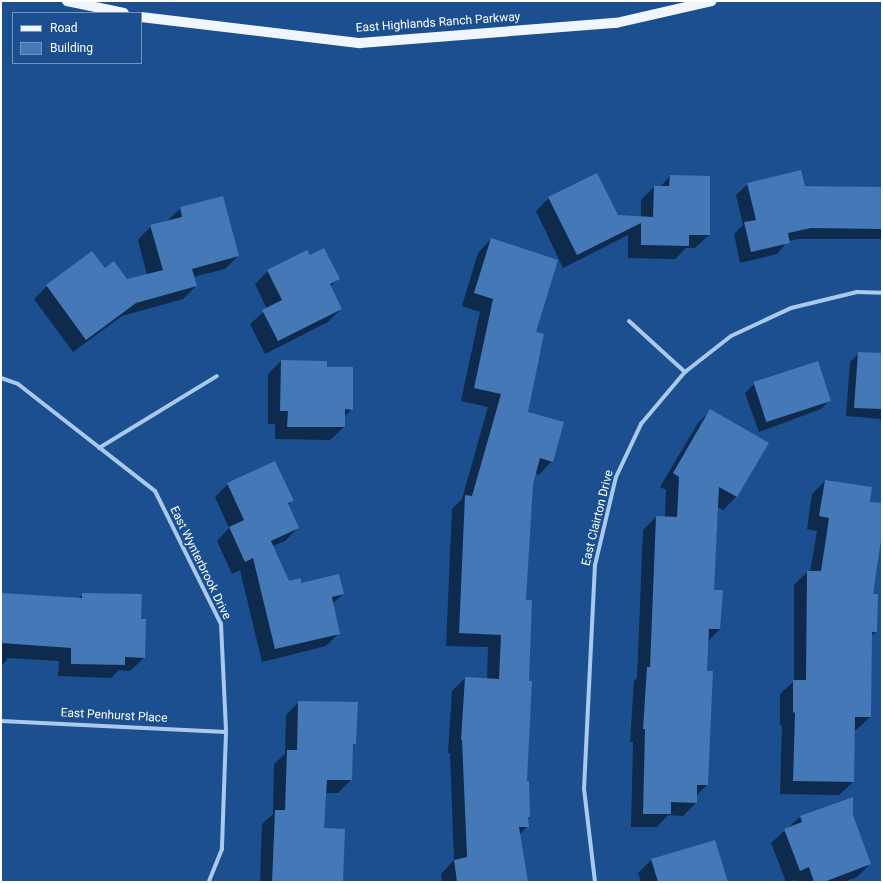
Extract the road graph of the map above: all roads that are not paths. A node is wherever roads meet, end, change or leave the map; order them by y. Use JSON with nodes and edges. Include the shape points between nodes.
{"nodes":[{"id":1,"x":67,"y":1,"type":"edge"},
{"id":2,"x":712,"y":1,"type":"edge"},
{"id":3,"x":119,"y":12,"type":"edge"},
{"id":4,"x":142,"y":16,"type":"edge"},
{"id":5,"x":882,"y":294,"type":"edge"},
{"id":6,"x":629,"y":321,"type":"dead end"},
{"id":7,"x":685,"y":372,"type":"junction"},
{"id":8,"x":217,"y":376,"type":"dead end"},
{"id":9,"x":1,"y":378,"type":"edge"},
{"id":10,"x":99,"y":448,"type":"junction"},
{"id":11,"x":1,"y":721,"type":"edge"},
{"id":12,"x":226,"y":732,"type":"junction"},
{"id":13,"x":209,"y":882,"type":"edge"},
{"id":14,"x":595,"y":882,"type":"edge"}],
"edges":[{"from":1,"to":3,"type":"main road"},
{"from":2,"to":4,"type":"main road","name":"East Highlands Ranch Parkway","via":[[616,23],[360,43]]},
{"from":5,"to":7,"type":"street","name":"East Clairton Drive","via":[[857,292],[791,308],[731,336]]},
{"from":6,"to":7,"type":"street"},
{"from":7,"to":14,"type":"street","name":"East Clairton Drive","via":[[641,424],[616,477],[595,565],[584,789]]},
{"from":8,"to":10,"type":"street"},
{"from":9,"to":10,"type":"street","name":"East Wynterbrook Drive","via":[[18,384]]},
{"from":10,"to":12,"type":"street","name":"East Wynterbrook Drive","via":[[155,492],[221,624]]},
{"from":11,"to":12,"type":"street","name":"East Penhurst Place"},
{"from":12,"to":13,"type":"street","name":"East Wynterbrook Drive","via":[[222,849]]}]}
